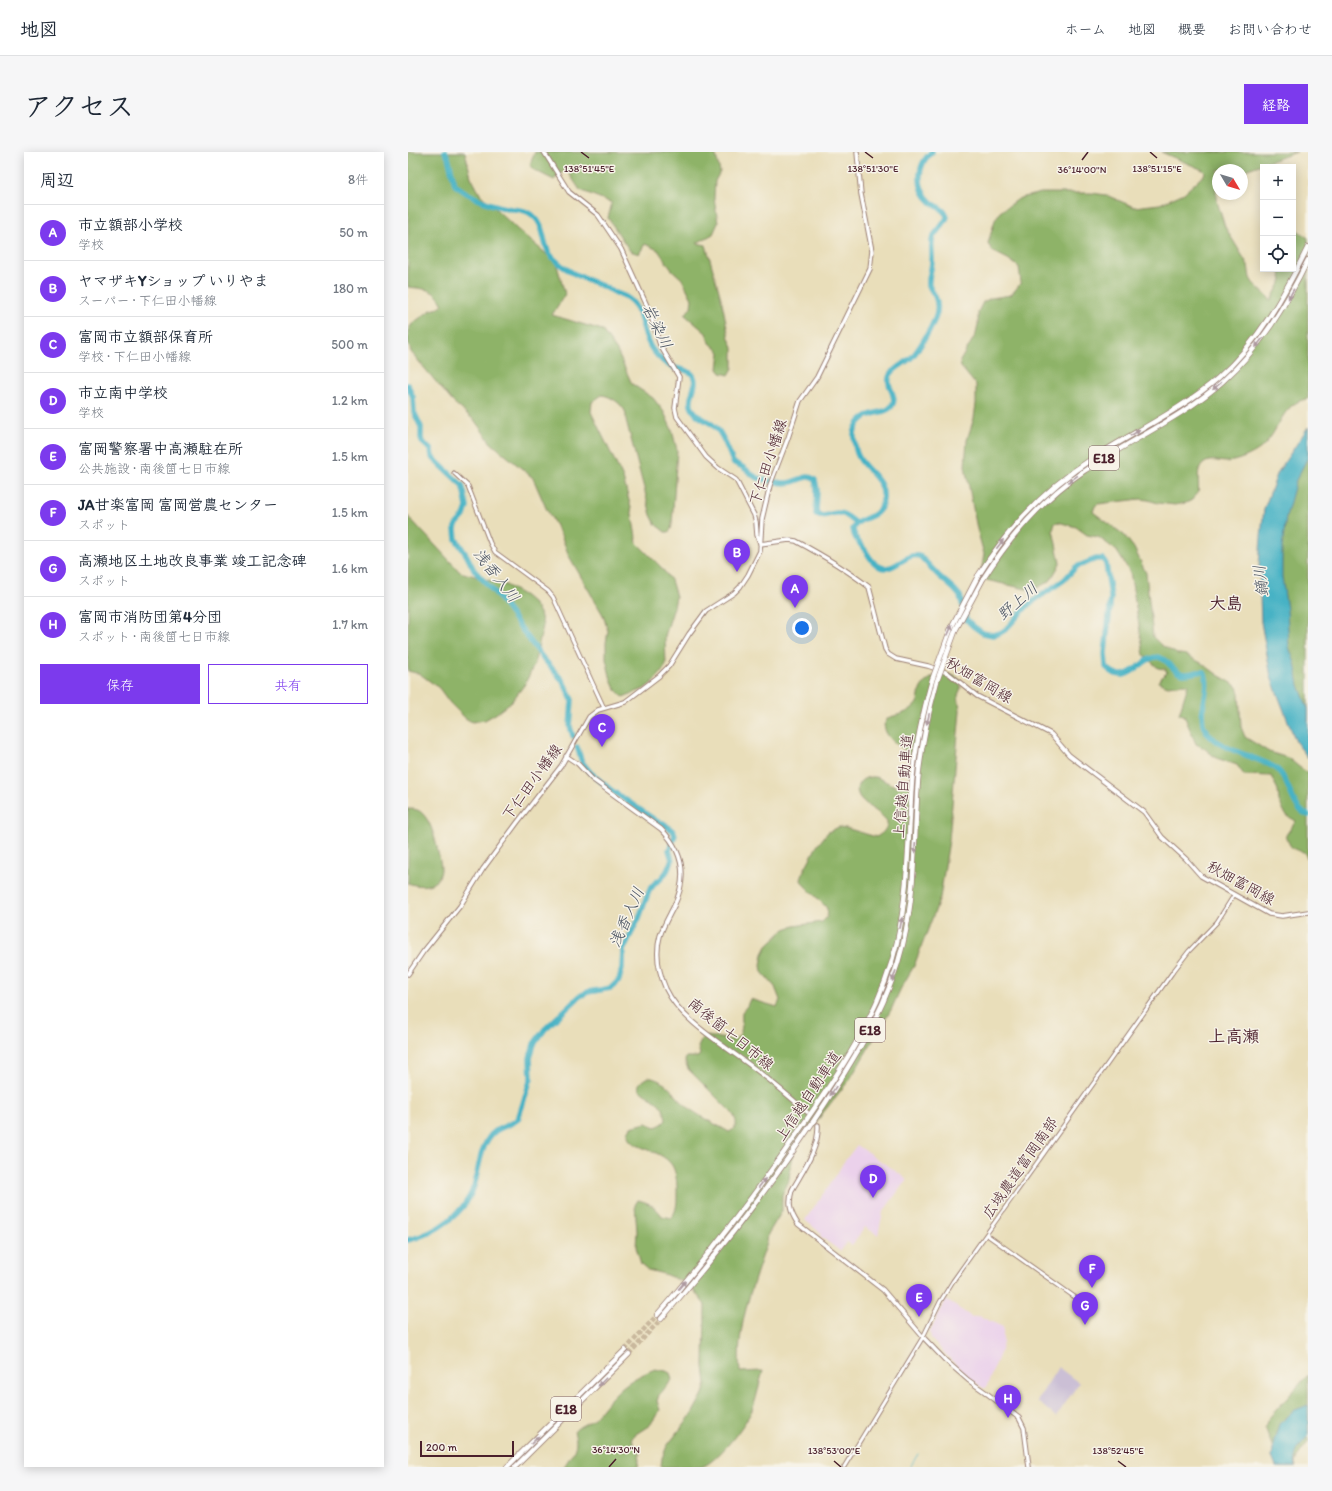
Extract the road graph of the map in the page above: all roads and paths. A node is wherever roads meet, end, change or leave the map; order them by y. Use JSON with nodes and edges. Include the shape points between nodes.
{"nodes":[{"id":1,"x":544,"y":152,"type":"edge"},
{"id":2,"x":857,"y":152,"type":"edge"},
{"id":3,"x":1308,"y":247,"type":"edge"},
{"id":4,"x":1308,"y":260,"type":"edge"},
{"id":5,"x":454,"y":472,"type":"dead end"},
{"id":6,"x":760,"y":544,"type":"junction"},
{"id":7,"x":980,"y":577,"type":"junction"},
{"id":8,"x":935,"y":680,"type":"junction"},
{"id":9,"x":604,"y":708,"type":"junction"},
{"id":10,"x":566,"y":756,"type":"junction"},
{"id":11,"x":1234,"y":895,"type":"junction"},
{"id":12,"x":1308,"y":912,"type":"edge"},
{"id":13,"x":408,"y":974,"type":"edge"},
{"id":14,"x":807,"y":1112,"type":"dead end"},
{"id":15,"x":818,"y":1125,"type":"dead end"},
{"id":16,"x":987,"y":1235,"type":"junction"},
{"id":17,"x":1086,"y":1305,"type":"dead end"},
{"id":18,"x":656,"y":1315,"type":"tunnel mouth"},
{"id":19,"x":661,"y":1319,"type":"tunnel mouth"},
{"id":20,"x":923,"y":1338,"type":"junction"},
{"id":21,"x":625,"y":1350,"type":"tunnel mouth"},
{"id":22,"x":629,"y":1354,"type":"tunnel mouth"},
{"id":23,"x":507,"y":1467,"type":"edge"},
{"id":24,"x":515,"y":1467,"type":"edge"},
{"id":25,"x":844,"y":1467,"type":"edge"},
{"id":26,"x":1029,"y":1467,"type":"edge"}],
"edges":[{"from":1,"to":6,"type":"main road","via":[[569,192],[598,215],[621,249],[649,310],[660,345],[679,377],[675,403],[676,417],[706,457],[736,480],[754,515],[756,535]]},
{"from":2,"to":6,"type":"main road","name":"下仁田小幡線","via":[[861,194],[872,251],[870,269],[817,377],[800,401],[770,485],[762,519]]},
{"from":7,"to":3,"type":"highway","name":"上信越自動車道","number":"E18","one_way":true,"via":[[1005,537],[1054,487],[1094,457],[1193,397],[1218,378],[1241,355],[1284,294]]},
{"from":4,"to":7,"type":"highway","name":"上信越自動車道","number":"E18","one_way":true,"via":[[1289,298],[1246,359],[1196,402],[1092,466],[1056,492],[1020,528]]},
{"from":5,"to":9,"type":"street","via":[[468,486],[495,552],[553,597]]},
{"from":6,"to":9,"type":"main road","name":"下仁田小幡線","via":[[757,559],[740,587],[706,611],[664,672],[625,702]]},
{"from":6,"to":11,"type":"main road","name":"秋畑富岡線","via":[[792,540],[841,566],[856,577],[869,587],[885,649],[891,657],[948,674],[977,696],[1051,734],[1069,755],[1141,810],[1201,876]]},
{"from":7,"to":8,"type":"highway","name":"上信越自動車道","number":"E18","bridge":true,"via":[[951,628]]},
{"from":18,"to":8,"type":"highway","name":"上信越自動車道","number":"E18","one_way":true,"via":[[721,1238],[791,1143],[849,1055],[878,1002],[892,965],[902,922],[915,758],[922,719]]},
{"from":8,"to":19,"type":"highway","name":"上信越自動車道","number":"E18","one_way":true,"via":[[920,758],[913,877],[907,923],[897,966],[883,1004],[853,1059],[797,1145],[726,1242]]},
{"from":9,"to":10,"type":"main road","name":"下仁田小幡線","via":[[589,717]]},
{"from":10,"to":13,"type":"main road","name":"下仁田小幡線","via":[[558,771],[483,869],[460,906]]},
{"from":10,"to":14,"type":"main road","name":"南後箇七日市線","via":[[578,764],[592,780],[655,824],[670,839],[681,861],[682,882],[660,935],[657,950],[667,990],[682,1010],[709,1036],[751,1065]]},
{"from":11,"to":12,"type":"main road","name":"秋畑富岡線","via":[[1275,916]]},
{"from":11,"to":16,"type":"street","name":"広域農道富岡南部","via":[[1217,922],[1172,973]]},
{"from":15,"to":20,"type":"main road","via":[[817,1142],[792,1190],[790,1210],[798,1224],[884,1290]]},
{"from":16,"to":17,"type":"street"},
{"from":16,"to":20,"type":"street","name":"広域農道富岡南部","via":[[945,1293]]},
{"from":20,"to":25,"type":"street","name":"広域農道富岡南部"},
{"from":20,"to":26,"type":"main road","via":[[968,1380],[1019,1418],[1025,1434]]},
{"from":23,"to":21,"type":"highway","number":"E18","one_way":true},
{"from":22,"to":24,"type":"highway","number":"E18","one_way":true}]}
